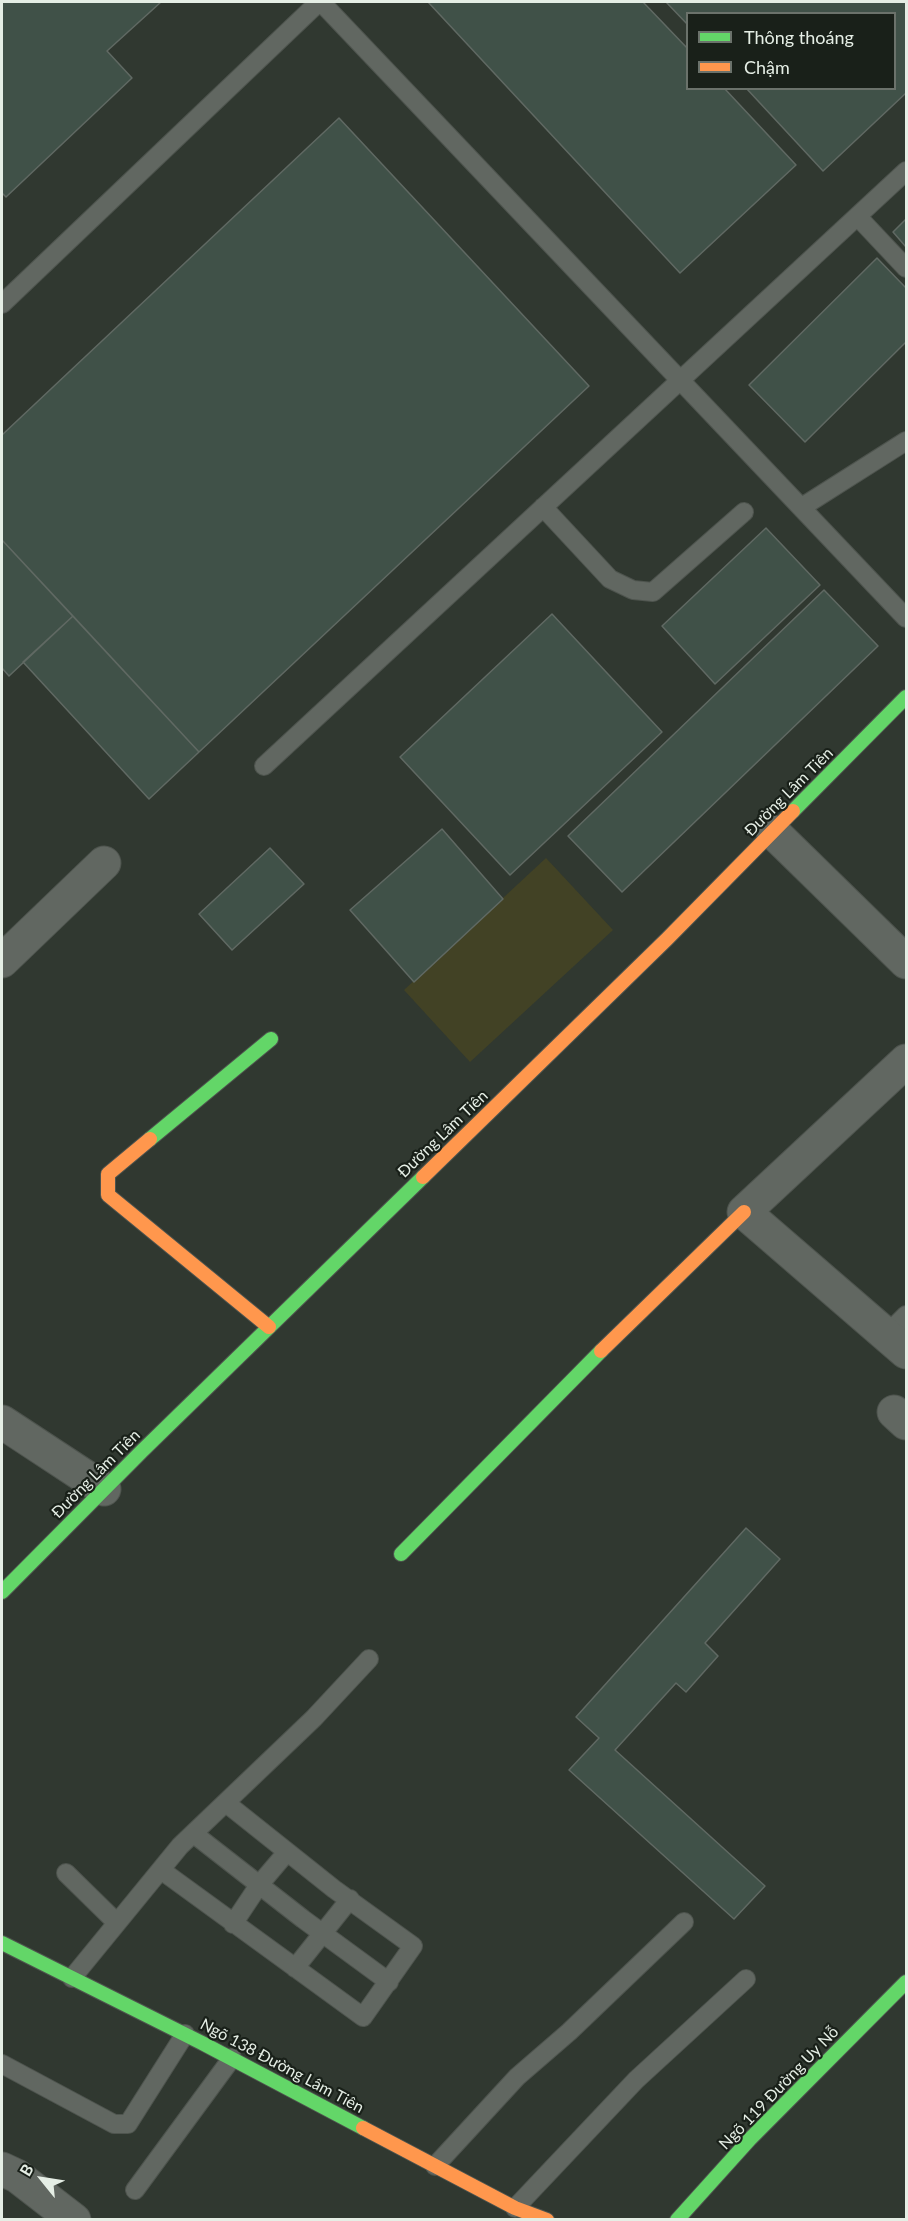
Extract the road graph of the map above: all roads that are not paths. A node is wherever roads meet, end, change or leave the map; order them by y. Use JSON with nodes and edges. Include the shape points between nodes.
{"nodes":[{"id":1,"x":320,"y":2,"type":"edge"},
{"id":2,"x":906,"y":171,"type":"edge"},
{"id":3,"x":858,"y":217,"type":"junction"},
{"id":4,"x":906,"y":268,"type":"edge"},
{"id":5,"x":2,"y":304,"type":"edge"},
{"id":6,"x":681,"y":380,"type":"junction"},
{"id":7,"x":906,"y":441,"type":"edge"},
{"id":8,"x":543,"y":507,"type":"junction"},
{"id":9,"x":802,"y":507,"type":"junction"},
{"id":10,"x":744,"y":512,"type":"dead end"},
{"id":11,"x":906,"y":618,"type":"edge"},
{"id":12,"x":906,"y":697,"type":"edge"},
{"id":13,"x":264,"y":766,"type":"dead end"},
{"id":14,"x":773,"y":832,"type":"junction"},
{"id":15,"x":104,"y":863,"type":"dead end"},
{"id":16,"x":2,"y":961,"type":"edge"},
{"id":17,"x":906,"y":962,"type":"edge"},
{"id":18,"x":271,"y":1039,"type":"dead end"},
{"id":19,"x":906,"y":1061,"type":"edge"},
{"id":20,"x":744,"y":1212,"type":"junction"},
{"id":21,"x":269,"y":1327,"type":"junction"},
{"id":22,"x":900,"y":1334,"type":"edge"},
{"id":23,"x":2,"y":1422,"type":"edge"},
{"id":24,"x":104,"y":1489,"type":"junction"},
{"id":25,"x":401,"y":1554,"type":"dead end"},
{"id":26,"x":2,"y":1592,"type":"edge"},
{"id":27,"x":369,"y":1659,"type":"dead end"},
{"id":28,"x":226,"y":1803,"type":"junction"},
{"id":29,"x":194,"y":1834,"type":"junction"},
{"id":30,"x":287,"y":1852,"type":"junction"},
{"id":31,"x":161,"y":1870,"type":"junction"},
{"id":32,"x":66,"y":1873,"type":"dead end"},
{"id":33,"x":259,"y":1885,"type":"junction"},
{"id":34,"x":350,"y":1899,"type":"junction"},
{"id":35,"x":684,"y":1922,"type":"dead end"},
{"id":36,"x":117,"y":1923,"type":"junction"},
{"id":37,"x":233,"y":1924,"type":"junction"},
{"id":38,"x":322,"y":1932,"type":"junction"},
{"id":39,"x":2,"y":1943,"type":"edge"},
{"id":40,"x":295,"y":1968,"type":"junction"},
{"id":41,"x":72,"y":1978,"type":"junction"},
{"id":42,"x":746,"y":1979,"type":"dead end"},
{"id":43,"x":389,"y":1982,"type":"junction"},
{"id":44,"x":906,"y":1982,"type":"edge"},
{"id":45,"x":185,"y":2034,"type":"junction"},
{"id":46,"x":231,"y":2058,"type":"junction"},
{"id":47,"x":2,"y":2064,"type":"edge"},
{"id":48,"x":435,"y":2166,"type":"junction"},
{"id":49,"x":2,"y":2169,"type":"edge"},
{"id":50,"x":135,"y":2190,"type":"dead end"},
{"id":51,"x":515,"y":2208,"type":"junction"},
{"id":52,"x":74,"y":2220,"type":"edge"},
{"id":53,"x":547,"y":2220,"type":"edge"},
{"id":54,"x":677,"y":2220,"type":"edge"}],
"edges":[{"from":1,"to":5,"type":"lane"},
{"from":1,"to":6,"type":"lane"},
{"from":2,"to":3,"type":"lane"},
{"from":3,"to":4,"type":"lane"},
{"from":3,"to":6,"type":"lane"},
{"from":6,"to":8,"type":"lane"},
{"from":6,"to":9,"type":"lane"},
{"from":7,"to":9,"type":"lane"},
{"from":8,"to":10,"type":"lane","via":[[610,579],[633,590],[653,592]]},
{"from":8,"to":13,"type":"lane"},
{"from":9,"to":11,"type":"lane"},
{"from":12,"to":14,"type":"street","name":"Đường Lâm Tiên"},
{"from":14,"to":17,"type":"street"},
{"from":14,"to":21,"type":"street","name":"Đường Lâm Tiên"},
{"from":15,"to":16,"type":"street"},
{"from":18,"to":21,"type":"street","via":[[108,1174],[108,1195]]},
{"from":19,"to":20,"type":"street"},
{"from":20,"to":22,"type":"street"},
{"from":20,"to":25,"type":"street"},
{"from":21,"to":24,"type":"street","name":"Đường Lâm Tiên"},
{"from":23,"to":24,"type":"street"},
{"from":24,"to":26,"type":"street","name":"Đường Lâm Tiên"},
{"from":27,"to":28,"type":"lane"},
{"from":28,"to":29,"type":"lane"},
{"from":28,"to":30,"type":"lane"},
{"from":29,"to":31,"type":"lane"},
{"from":29,"to":33,"type":"lane"},
{"from":30,"to":33,"type":"lane"},
{"from":30,"to":34,"type":"lane"},
{"from":31,"to":36,"type":"lane"},
{"from":31,"to":37,"type":"lane"},
{"from":32,"to":36,"type":"lane"},
{"from":33,"to":37,"type":"lane"},
{"from":33,"to":38,"type":"lane"},
{"from":34,"to":38,"type":"lane"},
{"from":34,"to":43,"type":"lane","via":[[413,1946]]},
{"from":35,"to":48,"type":"lane","via":[[517,2077]]},
{"from":36,"to":41,"type":"lane"},
{"from":37,"to":40,"type":"lane"},
{"from":38,"to":40,"type":"lane"},
{"from":38,"to":43,"type":"lane"},
{"from":39,"to":41,"type":"street","name":"Ngõ 138 Đường Lâm Tiên"},
{"from":40,"to":43,"type":"lane","via":[[363,2017]]},
{"from":41,"to":45,"type":"street","name":"Ngõ 138 Đường Lâm Tiên"},
{"from":42,"to":51,"type":"lane","via":[[636,2080]]},
{"from":44,"to":54,"type":"street","name":"Ngõ 119 Đường Uy Nỗ","via":[[750,2139]]},
{"from":45,"to":46,"type":"street","name":"Ngõ 138 Đường Lâm Tiên"},
{"from":45,"to":47,"type":"lane","via":[[128,2124],[114,2124]]},
{"from":46,"to":48,"type":"street","name":"Ngõ 138 Đường Lâm Tiên"},
{"from":46,"to":50,"type":"lane"},
{"from":48,"to":51,"type":"street","name":"Ngõ 138 Đường Lâm Tiên"},
{"from":49,"to":52,"type":"street"},
{"from":51,"to":53,"type":"street","name":"Ngõ 138 Đường Lâm Tiên"}]}
